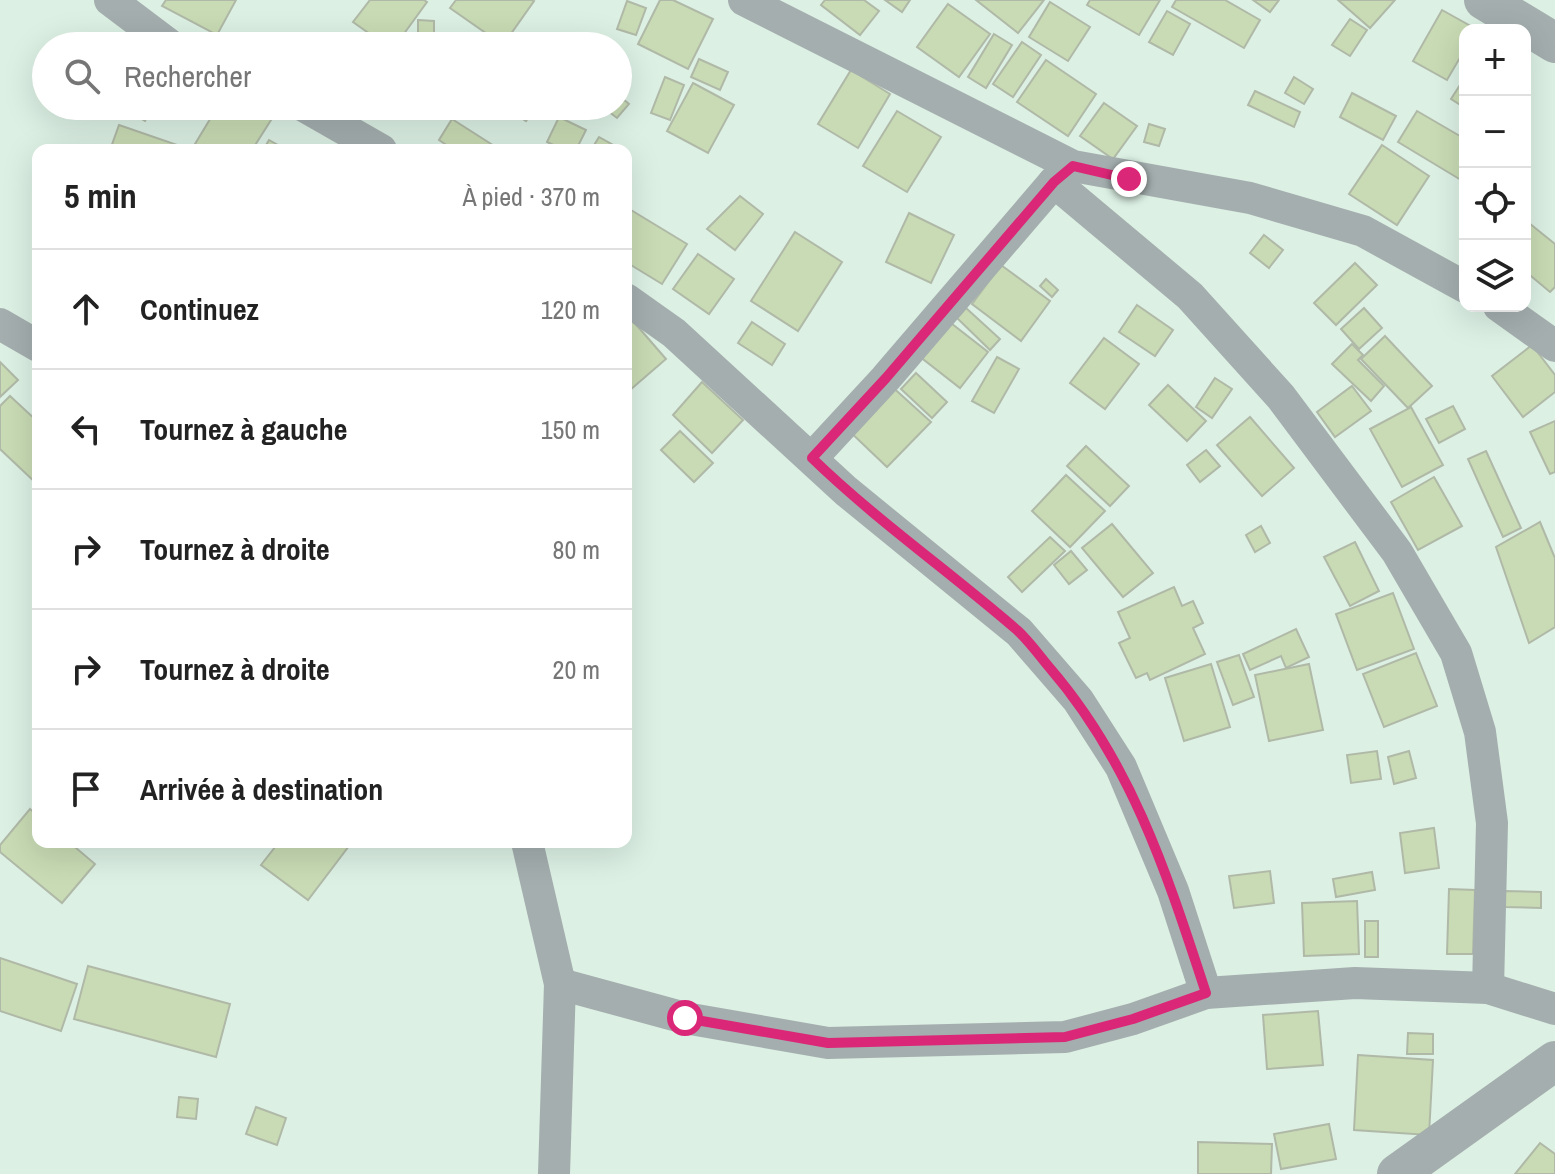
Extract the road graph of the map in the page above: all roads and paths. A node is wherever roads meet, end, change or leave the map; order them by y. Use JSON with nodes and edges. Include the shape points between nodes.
{"nodes":[{"id":1,"x":110,"y":0,"type":"edge"},
{"id":2,"x":744,"y":0,"type":"edge"},
{"id":3,"x":1484,"y":0,"type":"edge"},
{"id":4,"x":152,"y":32,"type":"edge"},
{"id":5,"x":1555,"y":43,"type":"edge"},
{"id":6,"x":328,"y":120,"type":"edge"},
{"id":7,"x":370,"y":144,"type":"edge"},
{"id":8,"x":1064,"y":174,"type":"junction"},
{"id":9,"x":1459,"y":284,"type":"edge"},
{"id":10,"x":632,"y":303,"type":"edge"},
{"id":11,"x":1507,"y":312,"type":"edge"},
{"id":12,"x":0,"y":324,"type":"edge"},
{"id":13,"x":32,"y":343,"type":"edge"},
{"id":14,"x":1555,"y":346,"type":"edge"},
{"id":15,"x":812,"y":458,"type":"junction"},
{"id":16,"x":528,"y":848,"type":"edge"},
{"id":17,"x":560,"y":984,"type":"junction"},
{"id":18,"x":1488,"y":988,"type":"junction"},
{"id":19,"x":1206,"y":993,"type":"junction"},
{"id":20,"x":1555,"y":1009,"type":"edge"},
{"id":21,"x":1555,"y":1061,"type":"edge"},
{"id":22,"x":554,"y":1174,"type":"edge"},
{"id":23,"x":1397,"y":1174,"type":"edge"}],
"edges":[{"from":1,"to":4,"type":"street"},
{"from":2,"to":8,"type":"street"},
{"from":3,"to":5,"type":"street"},
{"from":6,"to":7,"type":"street"},
{"from":8,"to":9,"type":"street","via":[[1250,198],[1363,231]]},
{"from":8,"to":15,"type":"street"},
{"from":8,"to":18,"type":"street","via":[[1190,296],[1281,397],[1397,552],[1456,653],[1480,732],[1492,823]]},
{"from":10,"to":15,"type":"street","via":[[674,333]]},
{"from":11,"to":14,"type":"street"},
{"from":12,"to":13,"type":"street"},
{"from":15,"to":19,"type":"street","via":[[1019,632],[1078,700],[1121,767],[1173,891]]},
{"from":16,"to":17,"type":"street"},
{"from":17,"to":19,"type":"street","via":[[685,1018],[828,1043],[1065,1037]]},
{"from":17,"to":22,"type":"street"},
{"from":18,"to":19,"type":"street","via":[[1355,983]]},
{"from":18,"to":20,"type":"street"},
{"from":21,"to":23,"type":"street"}]}
